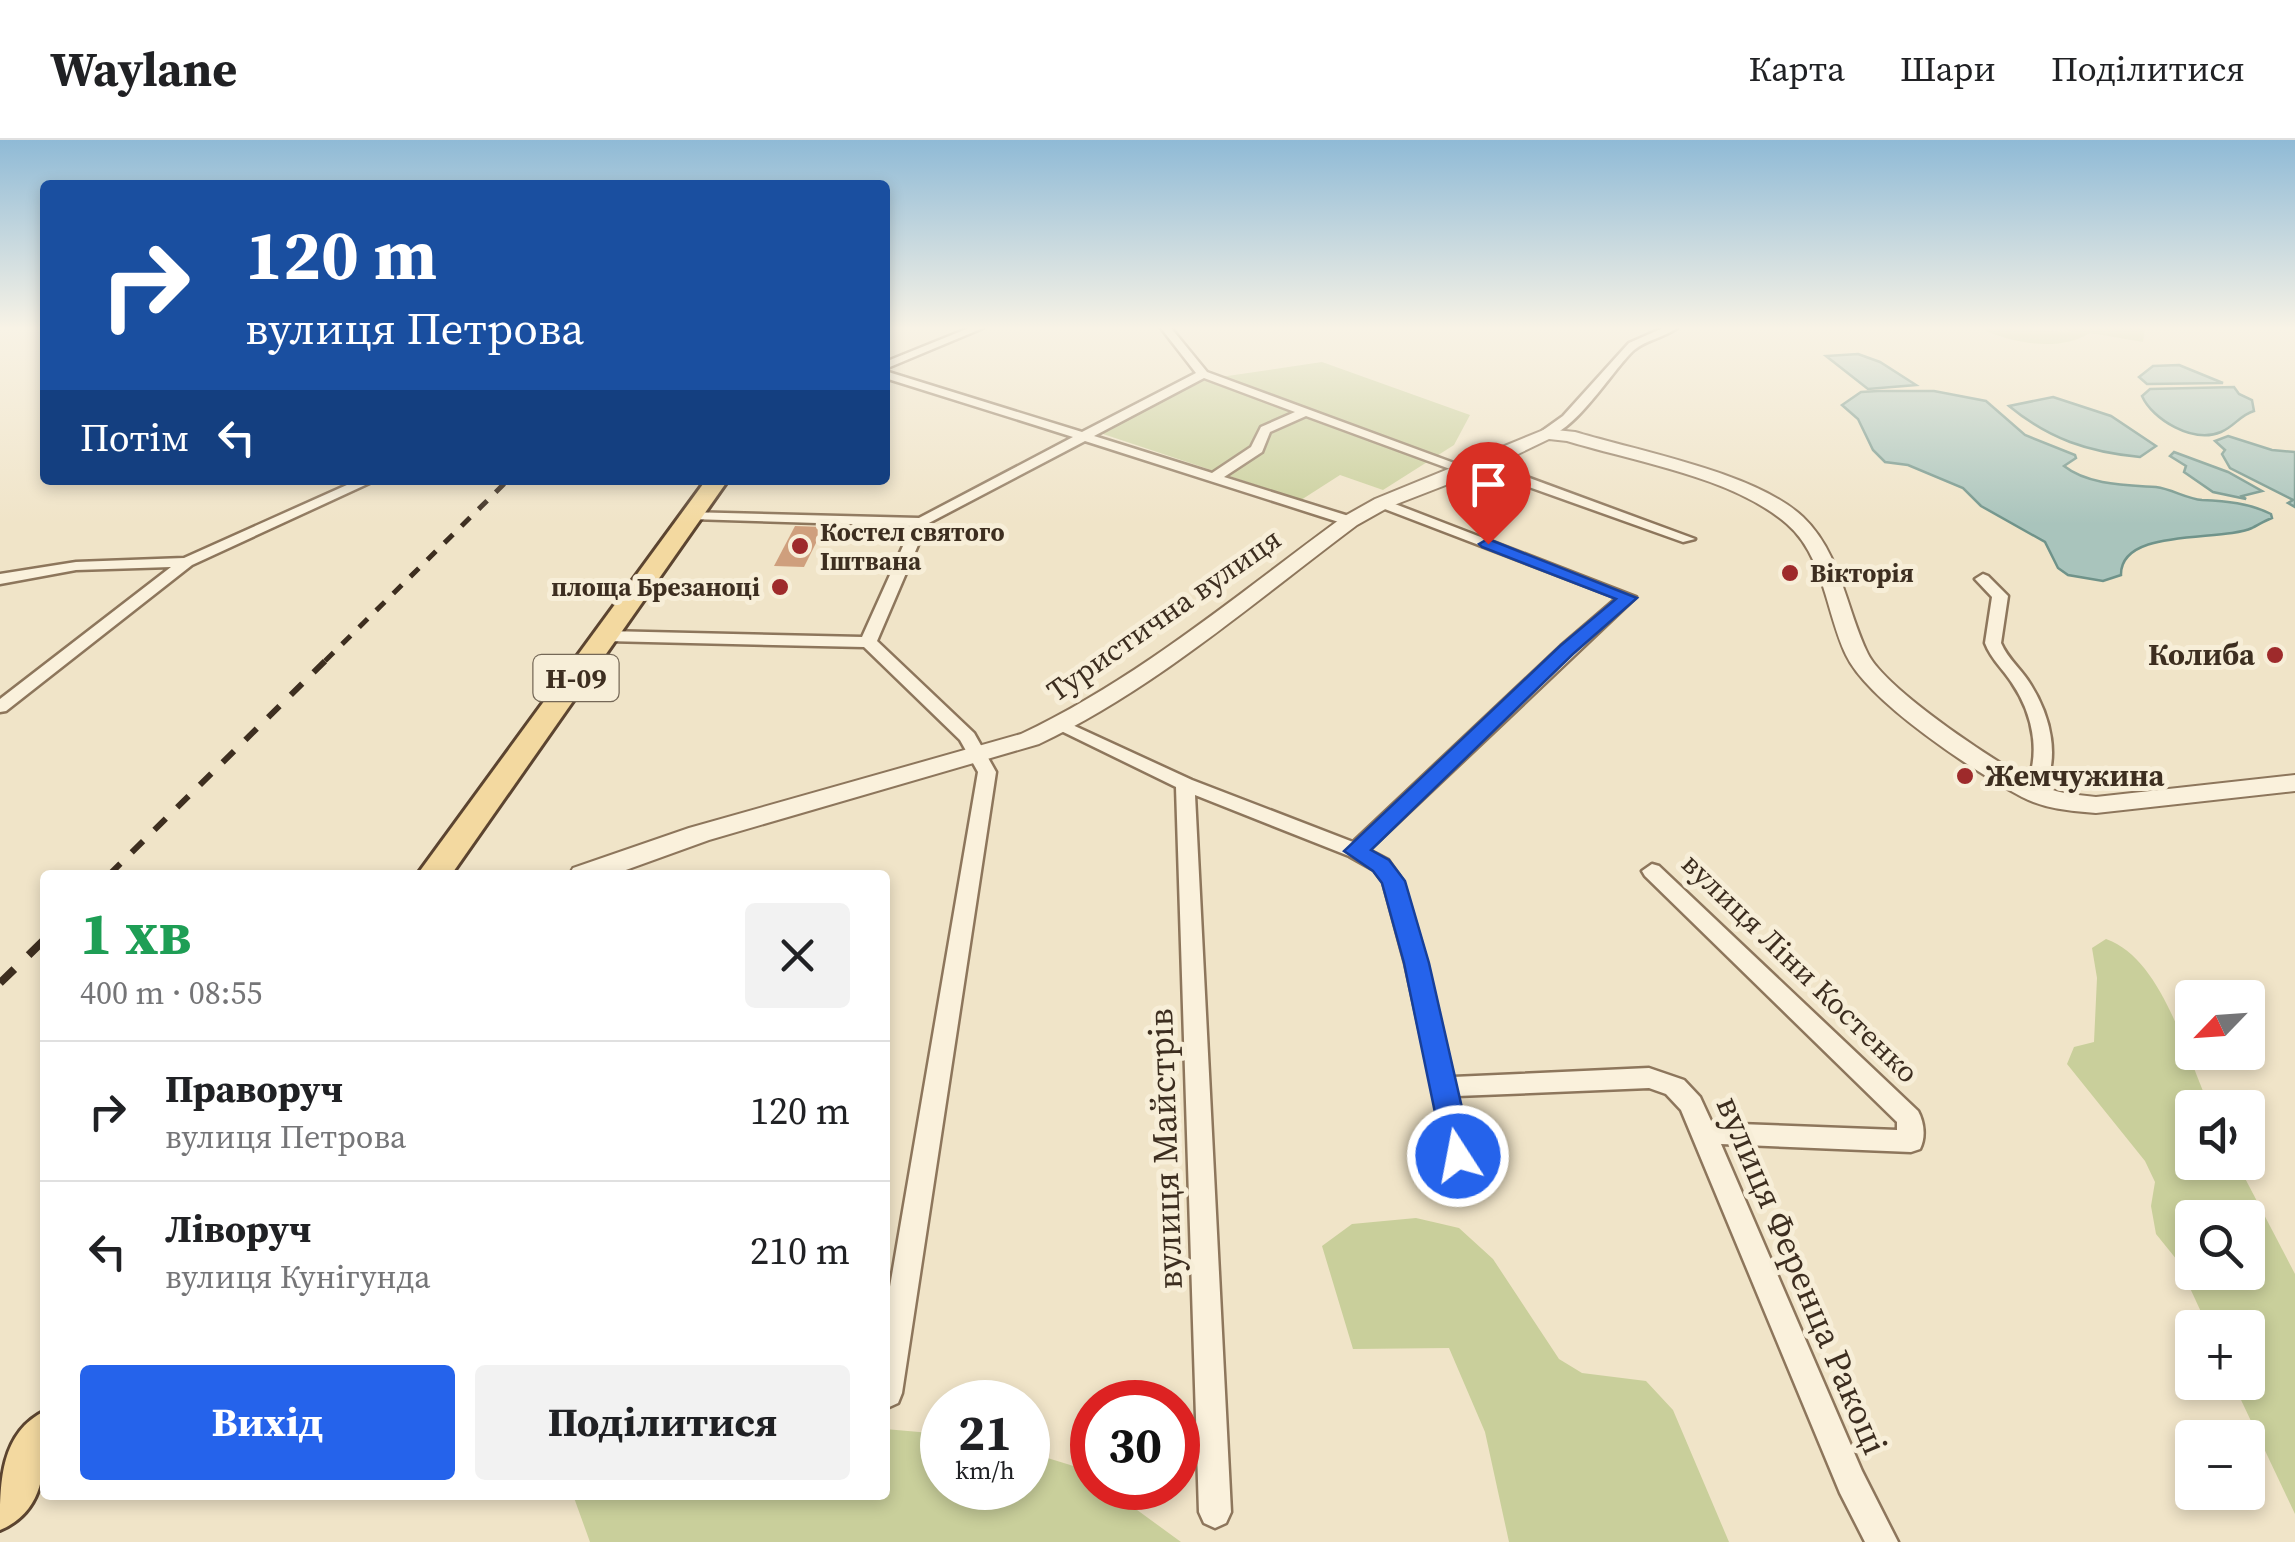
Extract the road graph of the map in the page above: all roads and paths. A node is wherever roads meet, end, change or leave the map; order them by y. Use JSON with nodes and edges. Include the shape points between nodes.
{"nodes":[{"id":1,"x":956,"y":393,"type":"edge"},
{"id":2,"x":1166,"y":393,"type":"edge"},
{"id":3,"x":1255,"y":393,"type":"edge"},
{"id":4,"x":1589,"y":393,"type":"edge"},
{"id":5,"x":1304,"y":412,"type":"junction"},
{"id":6,"x":1546,"y":434,"type":"junction"},
{"id":7,"x":1084,"y":436,"type":"junction"},
{"id":8,"x":1474,"y":468,"type":"junction"},
{"id":9,"x":1214,"y":478,"type":"junction"},
{"id":10,"x":359,"y":485,"type":"edge"},
{"id":11,"x":713,"y":485,"type":"edge"},
{"id":12,"x":1382,"y":503,"type":"junction"},
{"id":13,"x":692,"y":515,"type":"junction"},
{"id":14,"x":1350,"y":521,"type":"junction"},
{"id":15,"x":921,"y":522,"type":"junction"},
{"id":16,"x":1688,"y":538,"type":"dead end"},
{"id":17,"x":187,"y":562,"type":"junction"},
{"id":18,"x":0,"y":579,"type":"edge"},
{"id":19,"x":1983,"y":579,"type":"dead end"},
{"id":20,"x":606,"y":636,"type":"junction"},
{"id":21,"x":868,"y":642,"type":"junction"},
{"id":22,"x":0,"y":707,"type":"edge"},
{"id":23,"x":1060,"y":726,"type":"junction"},
{"id":24,"x":982,"y":756,"type":"junction"},
{"id":25,"x":1186,"y":784,"type":"junction"},
{"id":26,"x":2295,"y":784,"type":"edge"},
{"id":27,"x":2033,"y":792,"type":"junction"},
{"id":28,"x":1356,"y":851,"type":"junction"},
{"id":29,"x":438,"y":870,"type":"edge"},
{"id":30,"x":597,"y":870,"type":"edge"},
{"id":31,"x":1652,"y":871,"type":"dead end"},
{"id":32,"x":1444,"y":1087,"type":"junction"},
{"id":33,"x":1702,"y":1133,"type":"junction"},
{"id":34,"x":1458,"y":1156,"type":"dead end"},
{"id":35,"x":890,"y":1374,"type":"edge"},
{"id":36,"x":40,"y":1444,"type":"edge"},
{"id":37,"x":0,"y":1504,"type":"edge"},
{"id":38,"x":1215,"y":1512,"type":"dead end"},
{"id":39,"x":1882,"y":1542,"type":"edge"}],
"edges":[{"from":1,"to":7,"type":"street"},
{"from":2,"to":7,"type":"street"},
{"from":3,"to":5,"type":"street"},
{"from":4,"to":6,"type":"street","name":"Туристична вулиця"},
{"from":5,"to":8,"type":"street"},
{"from":5,"to":9,"type":"street","via":[[1265,430],[1257,449]]},
{"from":6,"to":8,"type":"street","name":"Туристична вулиця"},
{"from":6,"to":27,"type":"street","via":[[1706,475],[1743,488],[1796,521],[1825,563],[1868,672],[1931,727]]},
{"from":7,"to":9,"type":"street"},
{"from":7,"to":15,"type":"street"},
{"from":8,"to":12,"type":"street","name":"Туристична вулиця"},
{"from":8,"to":16,"type":"street"},
{"from":9,"to":14,"type":"street"},
{"from":10,"to":17,"type":"street"},
{"from":11,"to":13,"type":"main road","number":"Н-09"},
{"from":12,"to":14,"type":"street","name":"Туристична вулиця"},
{"from":12,"to":28,"type":"street","via":[[1628,598]]},
{"from":13,"to":15,"type":"street"},
{"from":13,"to":20,"type":"main road","number":"Н-09"},
{"from":14,"to":23,"type":"street","name":"Туристична вулиця","via":[[1138,678]]},
{"from":15,"to":21,"type":"street"},
{"from":17,"to":18,"type":"street","via":[[76,566]]},
{"from":17,"to":22,"type":"street"},
{"from":19,"to":27,"type":"street","via":[[2000,596],[1992,639],[2003,665],[2023,686],[2046,756]]},
{"from":20,"to":21,"type":"street"},
{"from":20,"to":29,"type":"main road","number":"Н-09"},
{"from":21,"to":24,"type":"street"},
{"from":23,"to":24,"type":"street","name":"Туристична вулиця"},
{"from":23,"to":25,"type":"street"},
{"from":24,"to":30,"type":"street","name":"Туристична вулиця","via":[[699,834]]},
{"from":24,"to":35,"type":"street","via":[[987,772]]},
{"from":25,"to":28,"type":"street"},
{"from":25,"to":38,"type":"street","name":"вулиця Майстрів"},
{"from":26,"to":27,"type":"street","via":[[2096,805]]},
{"from":28,"to":32,"type":"street","via":[[1394,881]]},
{"from":31,"to":33,"type":"street","name":"вулиця Ліни Костенко","via":[[1909,1118],[1911,1141]]},
{"from":32,"to":33,"type":"street","name":"вулиця Ференца Ракоці","via":[[1648,1078],[1675,1088],[1691,1104]]},
{"from":32,"to":34,"type":"street"},
{"from":33,"to":39,"type":"street","name":"вулиця Ференца Ракоці","via":[[1850,1482]]},
{"from":36,"to":37,"type":"main road"}]}
